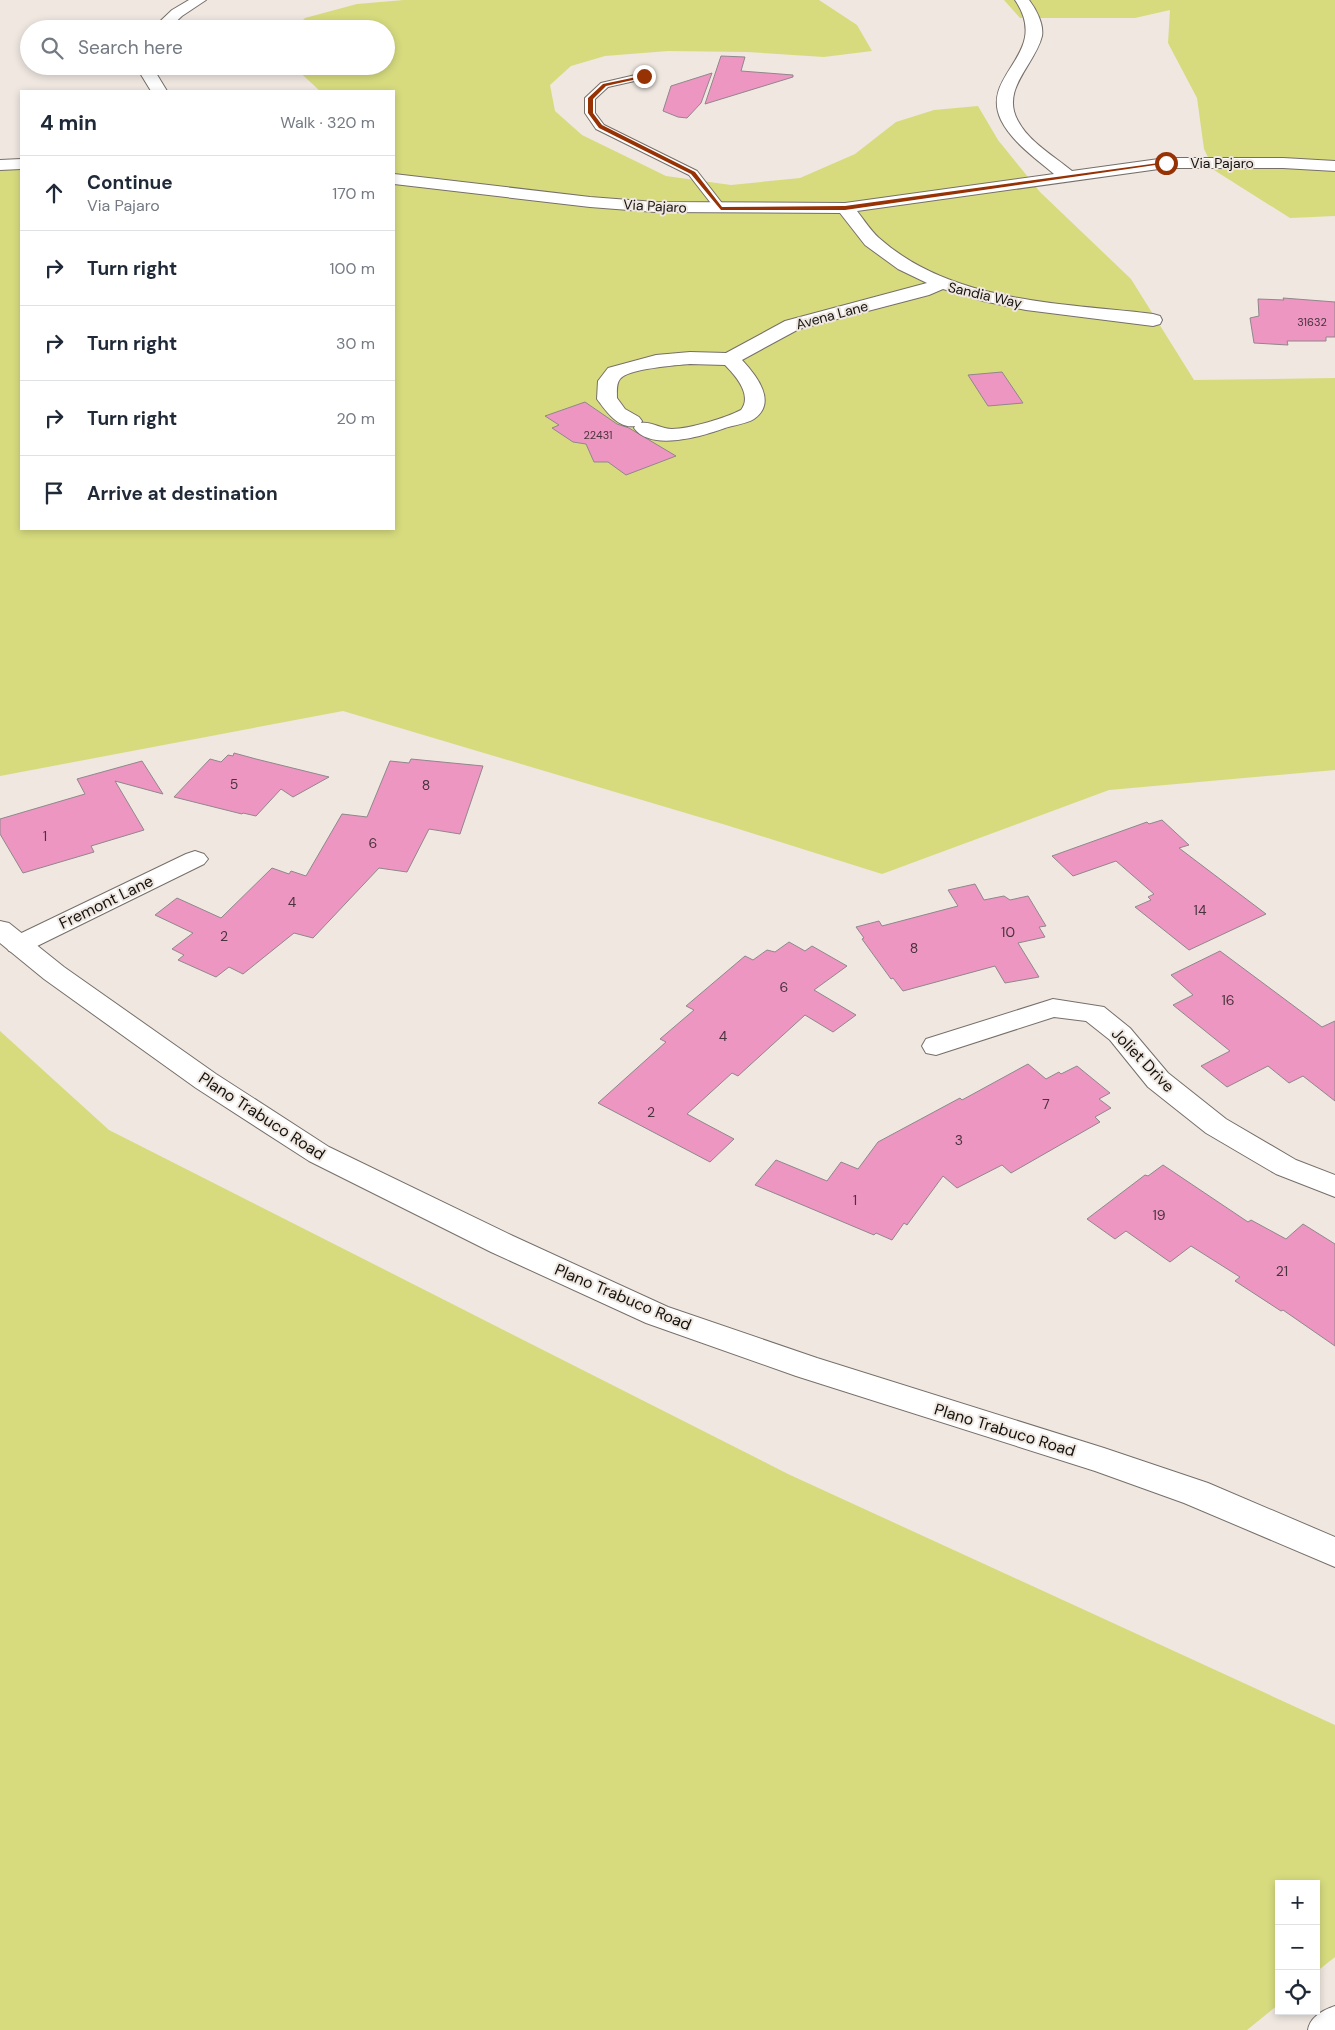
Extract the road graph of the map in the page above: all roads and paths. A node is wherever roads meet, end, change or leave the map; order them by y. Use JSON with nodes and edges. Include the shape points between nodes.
{"nodes":[{"id":1,"x":199,"y":0,"type":"edge"},
{"id":2,"x":1022,"y":0,"type":"edge"},
{"id":3,"x":170,"y":20,"type":"edge"},
{"id":4,"x":149,"y":75,"type":"edge"},
{"id":5,"x":644,"y":76,"type":"dead end"},
{"id":6,"x":158,"y":90,"type":"edge"},
{"id":7,"x":20,"y":164,"type":"edge"},
{"id":8,"x":0,"y":165,"type":"edge"},
{"id":9,"x":1335,"y":166,"type":"edge"},
{"id":10,"x":1067,"y":176,"type":"junction"},
{"id":11,"x":395,"y":179,"type":"edge"},
{"id":12,"x":845,"y":208,"type":"junction"},
{"id":13,"x":721,"y":209,"type":"junction"},
{"id":14,"x":940,"y":284,"type":"junction"},
{"id":15,"x":1153,"y":320,"type":"dead end"},
{"id":16,"x":730,"y":359,"type":"junction"},
{"id":17,"x":195,"y":858,"type":"dead end"},
{"id":18,"x":9,"y":937,"type":"edge"},
{"id":19,"x":936,"y":1046,"type":"dead end"},
{"id":20,"x":1335,"y":1186,"type":"edge"},
{"id":21,"x":1335,"y":1553,"type":"edge"}],
"edges":[{"from":1,"to":3,"type":"street"},
{"from":2,"to":10,"type":"street","via":[[1031,17],[1034,35],[1011,82],[1004,105],[1008,119],[1019,134]]},
{"from":4,"to":6,"type":"street"},
{"from":5,"to":13,"type":"lane","via":[[605,85],[590,98],[590,113],[600,126],[693,173]]},
{"from":7,"to":8,"type":"street"},
{"from":9,"to":10,"type":"street","name":"Via Pajaro","via":[[1166,163]]},
{"from":10,"to":12,"type":"street","name":"Via Pajaro"},
{"from":11,"to":13,"type":"street","name":"Via Pajaro","via":[[590,202]]},
{"from":12,"to":13,"type":"street","name":"Via Pajaro"},
{"from":12,"to":14,"type":"street","name":"Sandia Way","via":[[854,224],[875,245]]},
{"from":14,"to":15,"type":"street","name":"Sandia Way","via":[[1034,306]]},
{"from":14,"to":16,"type":"street","name":"Avena Lane","via":[[792,325]]},
{"from":16,"to":16,"type":"street","via":[[656,361],[615,372],[608,382],[607,399],[618,413],[654,433],[684,434],[748,414],[753,406],[754,391],[745,373]]},
{"from":17,"to":18,"type":"street","name":"Fremont Lane"},
{"from":18,"to":21,"type":"street","name":"Plano Trabuco Road","via":[[54,973],[206,1081],[319,1154],[502,1244],[657,1315],[1196,1493]]},
{"from":19,"to":20,"type":"street","name":"Joliet Drive","via":[[1053,1008],[1094,1013],[1120,1034],[1158,1080],[1216,1126],[1286,1167]]}]}
